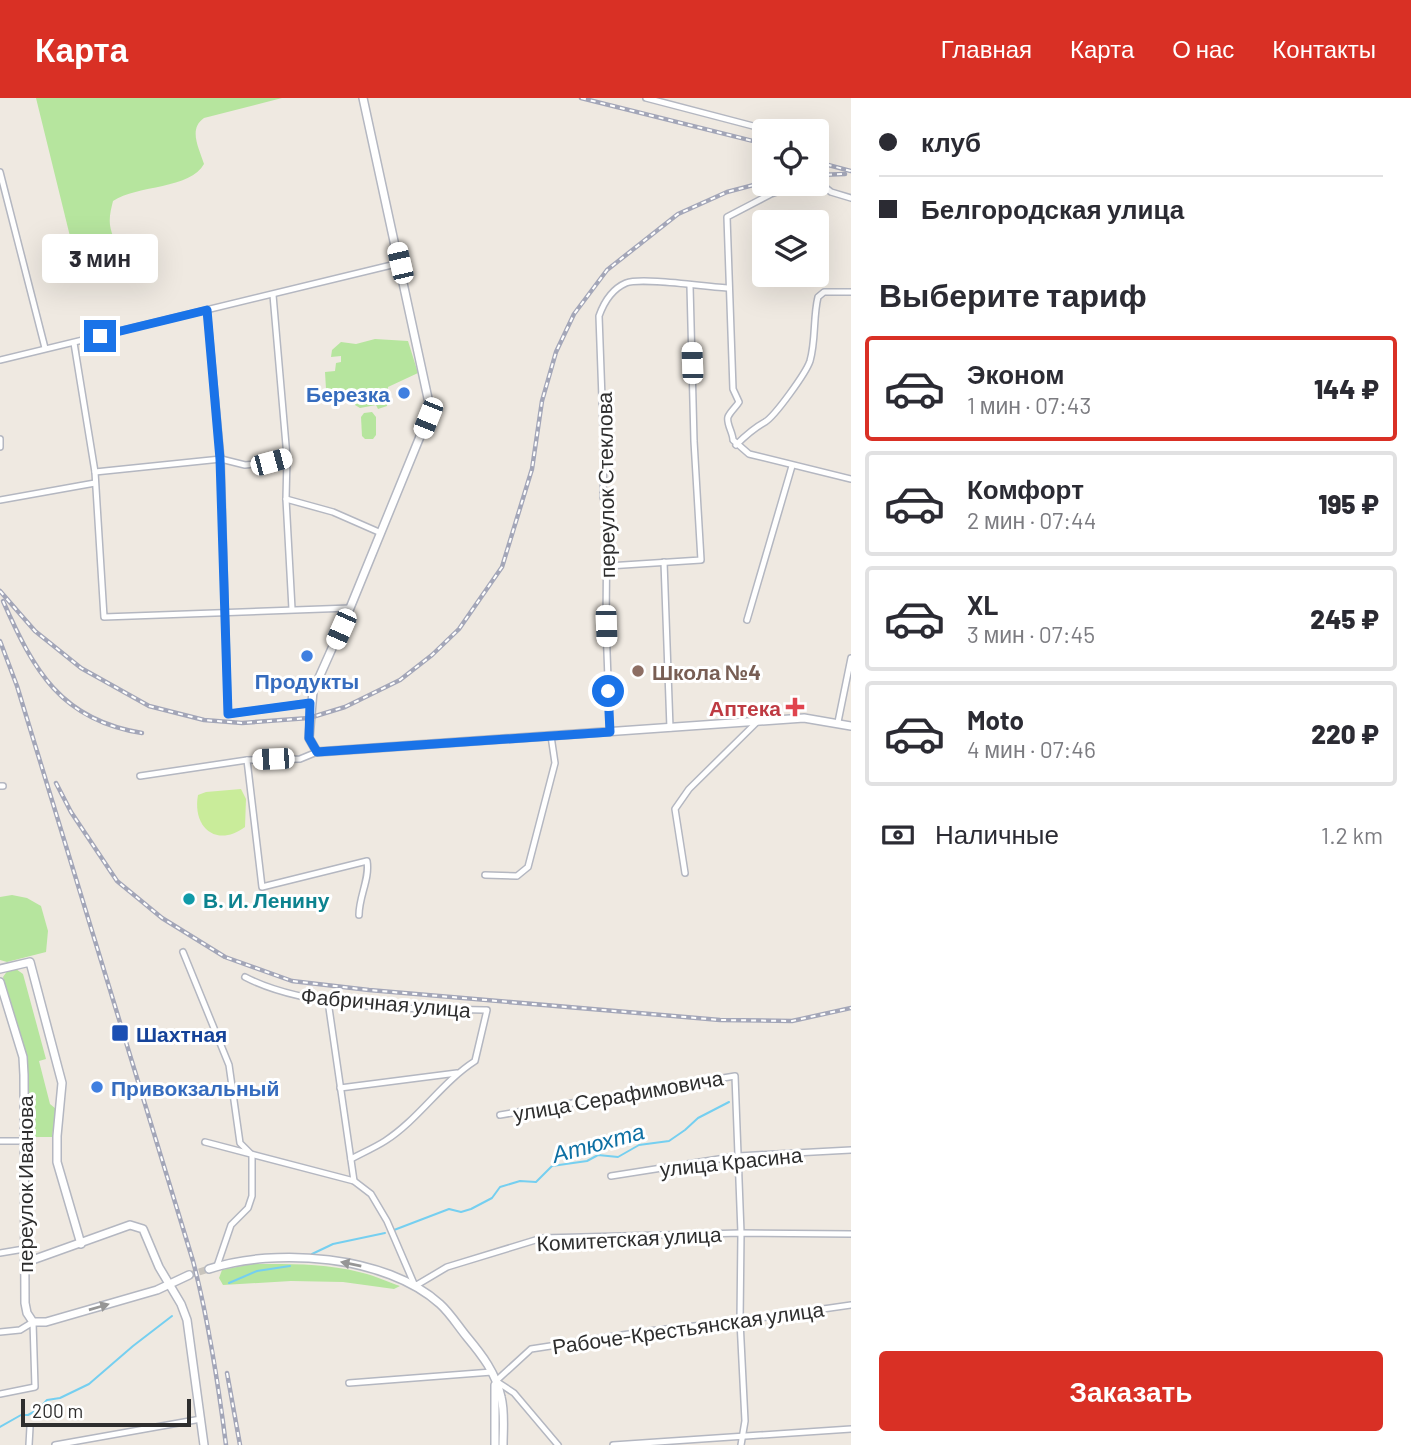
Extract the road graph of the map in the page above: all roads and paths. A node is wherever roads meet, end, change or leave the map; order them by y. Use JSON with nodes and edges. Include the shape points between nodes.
{"nodes":[{"id":1,"x":363,"y":98,"type":"edge"},
{"id":2,"x":646,"y":98,"type":"edge"},
{"id":3,"x":752,"y":125,"type":"edge"},
{"id":4,"x":0,"y":172,"type":"edge"},
{"id":5,"x":829,"y":190,"type":"edge"},
{"id":6,"x":769,"y":196,"type":"edge"},
{"id":7,"x":851,"y":198,"type":"edge"},
{"id":8,"x":400,"y":263,"type":"junction"},
{"id":9,"x":690,"y":286,"type":"junction"},
{"id":10,"x":729,"y":288,"type":"junction"},
{"id":11,"x":851,"y":292,"type":"edge"},
{"id":12,"x":273,"y":295,"type":"junction"},
{"id":13,"x":207,"y":310,"type":"junction"},
{"id":14,"x":74,"y":343,"type":"junction"},
{"id":15,"x":45,"y":348,"type":"junction"},
{"id":16,"x":0,"y":360,"type":"edge"},
{"id":17,"x":0,"y":439,"type":"edge"},
{"id":18,"x":736,"y":445,"type":"junction"},
{"id":19,"x":0,"y":447,"type":"edge"},
{"id":20,"x":287,"y":457,"type":"junction"},
{"id":21,"x":220,"y":459,"type":"junction"},
{"id":22,"x":792,"y":466,"type":"junction"},
{"id":23,"x":95,"y":472,"type":"junction"},
{"id":24,"x":851,"y":479,"type":"edge"},
{"id":25,"x":95,"y":483,"type":"junction"},
{"id":26,"x":286,"y":499,"type":"junction"},
{"id":27,"x":0,"y":500,"type":"edge"},
{"id":28,"x":381,"y":533,"type":"junction"},
{"id":29,"x":664,"y":562,"type":"junction"},
{"id":30,"x":608,"y":566,"type":"junction"},
{"id":31,"x":350,"y":608,"type":"junction"},
{"id":32,"x":292,"y":609,"type":"junction"},
{"id":33,"x":227,"y":611,"type":"junction"},
{"id":34,"x":747,"y":620,"type":"dead end"},
{"id":35,"x":851,"y":658,"type":"edge"},
{"id":36,"x":310,"y":703,"type":"junction"},
{"id":37,"x":757,"y":722,"type":"junction"},
{"id":38,"x":838,"y":722,"type":"junction"},
{"id":39,"x":851,"y":726,"type":"edge"},
{"id":40,"x":670,"y":728,"type":"junction"},
{"id":41,"x":610,"y":732,"type":"junction"},
{"id":42,"x":551,"y":736,"type":"junction"},
{"id":43,"x":317,"y":752,"type":"junction"},
{"id":44,"x":247,"y":760,"type":"junction"},
{"id":45,"x":140,"y":776,"type":"dead end"},
{"id":46,"x":685,"y":873,"type":"dead end"},
{"id":47,"x":485,"y":875,"type":"dead end"},
{"id":48,"x":359,"y":915,"type":"dead end"},
{"id":49,"x":183,"y":952,"type":"dead end"},
{"id":50,"x":0,"y":969,"type":"edge"},
{"id":51,"x":245,"y":977,"type":"dead end"},
{"id":52,"x":0,"y":982,"type":"edge"},
{"id":53,"x":328,"y":1001,"type":"junction"},
{"id":54,"x":457,"y":1073,"type":"junction"},
{"id":55,"x":340,"y":1088,"type":"junction"},
{"id":56,"x":500,"y":1115,"type":"dead end"},
{"id":57,"x":0,"y":1141,"type":"edge"},
{"id":58,"x":23,"y":1141,"type":"junction"},
{"id":59,"x":205,"y":1142,"type":"dead end"},
{"id":60,"x":851,"y":1150,"type":"edge"},
{"id":61,"x":252,"y":1154,"type":"junction"},
{"id":62,"x":738,"y":1156,"type":"junction"},
{"id":63,"x":351,"y":1159,"type":"junction"},
{"id":64,"x":611,"y":1176,"type":"dead end"},
{"id":65,"x":354,"y":1181,"type":"junction"},
{"id":66,"x":741,"y":1233,"type":"junction"},
{"id":67,"x":851,"y":1234,"type":"edge"},
{"id":68,"x":81,"y":1244,"type":"junction"},
{"id":69,"x":23,"y":1249,"type":"junction"},
{"id":70,"x":0,"y":1253,"type":"edge"},
{"id":71,"x":24,"y":1263,"type":"junction"},
{"id":72,"x":213,"y":1267,"type":"joint"},
{"id":73,"x":189,"y":1275,"type":"tunnel mouth"},
{"id":74,"x":170,"y":1284,"type":"junction"},
{"id":75,"x":415,"y":1286,"type":"junction"},
{"id":76,"x":851,"y":1305,"type":"edge"},
{"id":77,"x":740,"y":1321,"type":"junction"},
{"id":78,"x":33,"y":1322,"type":"junction"},
{"id":79,"x":0,"y":1332,"type":"edge"},
{"id":80,"x":492,"y":1372,"type":"junction"},
{"id":81,"x":496,"y":1381,"type":"junction"},
{"id":82,"x":349,"y":1383,"type":"dead end"},
{"id":83,"x":0,"y":1394,"type":"edge"},
{"id":84,"x":201,"y":1419,"type":"junction"},
{"id":85,"x":30,"y":1427,"type":"dead end"},
{"id":86,"x":851,"y":1429,"type":"edge"},
{"id":87,"x":741,"y":1436,"type":"junction"},
{"id":88,"x":88,"y":1441,"type":"edge"},
{"id":89,"x":29,"y":1445,"type":"edge"},
{"id":90,"x":55,"y":1445,"type":"edge"},
{"id":91,"x":204,"y":1445,"type":"edge"},
{"id":92,"x":495,"y":1445,"type":"edge"},
{"id":93,"x":503,"y":1445,"type":"edge"},
{"id":94,"x":558,"y":1445,"type":"edge"},
{"id":95,"x":613,"y":1445,"type":"edge"},
{"id":96,"x":741,"y":1445,"type":"edge"}],
"edges":[{"from":1,"to":8,"type":"main road"},
{"from":2,"to":3,"type":"street"},
{"from":4,"to":15,"type":"street"},
{"from":5,"to":7,"type":"street"},
{"from":6,"to":10,"type":"street","via":[[727,217]]},
{"from":8,"to":12,"type":"street"},
{"from":8,"to":28,"type":"main road","via":[[429,403],[428,418]]},
{"from":9,"to":10,"type":"street"},
{"from":9,"to":29,"type":"street","via":[[701,560]]},
{"from":9,"to":30,"type":"street","name":"переулок Стеклова","via":[[629,282],[603,305],[599,316]]},
{"from":10,"to":18,"type":"street","via":[[733,389],[739,402],[727,421]]},
{"from":11,"to":18,"type":"street","via":[[824,292],[818,297],[811,359],[795,389],[767,421]]},
{"from":12,"to":13,"type":"street"},
{"from":12,"to":20,"type":"street"},
{"from":13,"to":14,"type":"street"},
{"from":13,"to":21,"type":"street"},
{"from":14,"to":15,"type":"street"},
{"from":14,"to":23,"type":"street"},
{"from":15,"to":16,"type":"street"},
{"from":17,"to":19,"type":"street"},
{"from":18,"to":22,"type":"street","via":[[749,454]]},
{"from":20,"to":21,"type":"street","via":[[245,465]]},
{"from":20,"to":26,"type":"street"},
{"from":21,"to":23,"type":"street"},
{"from":21,"to":33,"type":"street"},
{"from":22,"to":24,"type":"street"},
{"from":22,"to":34,"type":"street"},
{"from":23,"to":25,"type":"street"},
{"from":25,"to":27,"type":"street"},
{"from":25,"to":33,"type":"street","via":[[104,617]]},
{"from":26,"to":28,"type":"street","via":[[333,512]]},
{"from":26,"to":32,"type":"street"},
{"from":28,"to":31,"type":"main road"},
{"from":29,"to":30,"type":"street"},
{"from":29,"to":40,"type":"street"},
{"from":30,"to":41,"type":"street","name":"переулок Стеклова"},
{"from":31,"to":32,"type":"street"},
{"from":31,"to":36,"type":"main road"},
{"from":32,"to":33,"type":"street"},
{"from":33,"to":36,"type":"street","via":[[228,714]]},
{"from":35,"to":38,"type":"street"},
{"from":36,"to":43,"type":"main road","via":[[309,738]]},
{"from":37,"to":38,"type":"main road","via":[[804,718]]},
{"from":37,"to":40,"type":"main road"},
{"from":37,"to":46,"type":"street","via":[[674,808]]},
{"from":38,"to":39,"type":"main road"},
{"from":40,"to":41,"type":"main road"},
{"from":41,"to":42,"type":"main road"},
{"from":42,"to":43,"type":"main road"},
{"from":42,"to":47,"type":"street","via":[[555,763],[528,867],[517,876]]},
{"from":43,"to":44,"type":"street","via":[[300,759]]},
{"from":44,"to":45,"type":"street"},
{"from":44,"to":48,"type":"street","via":[[262,887],[367,861]]},
{"from":49,"to":61,"type":"street","via":[[229,1065],[240,1143]]},
{"from":50,"to":68,"type":"main road","via":[[30,962],[62,1083],[57,1162]]},
{"from":51,"to":53,"type":"street","name":"Фабричная улица","via":[[283,993]]},
{"from":52,"to":58,"type":"main road","name":"переулок Иванова","via":[[23,1057]]},
{"from":53,"to":54,"type":"street","name":"Фабричная улица","via":[[487,1010],[475,1061]]},
{"from":53,"to":55,"type":"street"},
{"from":54,"to":55,"type":"street"},
{"from":54,"to":63,"type":"street","via":[[386,1141]]},
{"from":55,"to":63,"type":"street"},
{"from":56,"to":62,"type":"street","name":"улица Серафимовича","via":[[735,1076]]},
{"from":57,"to":58,"type":"street"},
{"from":58,"to":69,"type":"main road","name":"переулок Иванова"},
{"from":59,"to":61,"type":"street"},
{"from":60,"to":62,"type":"street","name":"улица Красина"},
{"from":61,"to":65,"type":"street"},
{"from":61,"to":72,"type":"street","via":[[248,1208],[231,1225]]},
{"from":62,"to":64,"type":"street","name":"улица Красина"},
{"from":62,"to":66,"type":"street"},
{"from":63,"to":65,"type":"street"},
{"from":65,"to":75,"type":"street","via":[[371,1194],[387,1221]]},
{"from":66,"to":67,"type":"street","name":"Комитетская улица"},
{"from":66,"to":75,"type":"street","name":"Комитетская улица","via":[[541,1238],[447,1267]]},
{"from":66,"to":77,"type":"street"},
{"from":68,"to":71,"type":"main road"},
{"from":68,"to":74,"type":"main road","via":[[137,1226],[147,1234]]},
{"from":69,"to":70,"type":"street"},
{"from":69,"to":71,"type":"main road","name":"переулок Иванова"},
{"from":71,"to":78,"type":"main road","name":"переулок Иванова","via":[[25,1303]]},
{"from":75,"to":72,"type":"main road","one_way":true,"via":[[349,1263],[270,1258]]},
{"from":73,"to":74,"type":"main road"},
{"from":78,"to":74,"type":"main road","one_way":true},
{"from":74,"to":84,"type":"main road","via":[[187,1320]]},
{"from":75,"to":80,"type":"main road","via":[[440,1304]]},
{"from":76,"to":77,"type":"street","name":"Рабоче-Крестьянская улица"},
{"from":77,"to":81,"type":"street","name":"Рабоче-Крестьянская улица","via":[[530,1349]]},
{"from":77,"to":87,"type":"street","via":[[746,1421]]},
{"from":78,"to":79,"type":"street","via":[[20,1330]]},
{"from":78,"to":83,"type":"street","name":"переулок Иванова","via":[[35,1387]]},
{"from":80,"to":81,"type":"main road"},
{"from":80,"to":82,"type":"street"},
{"from":81,"to":92,"type":"main road"},
{"from":81,"to":93,"type":"main road","via":[[502,1398]]},
{"from":81,"to":94,"type":"street","via":[[514,1393]]},
{"from":84,"to":88,"type":"street"},
{"from":84,"to":91,"type":"main road"},
{"from":85,"to":89,"type":"street"},
{"from":86,"to":87,"type":"street"},
{"from":87,"to":95,"type":"street"},
{"from":87,"to":96,"type":"street"},
{"from":88,"to":90,"type":"street"}]}
